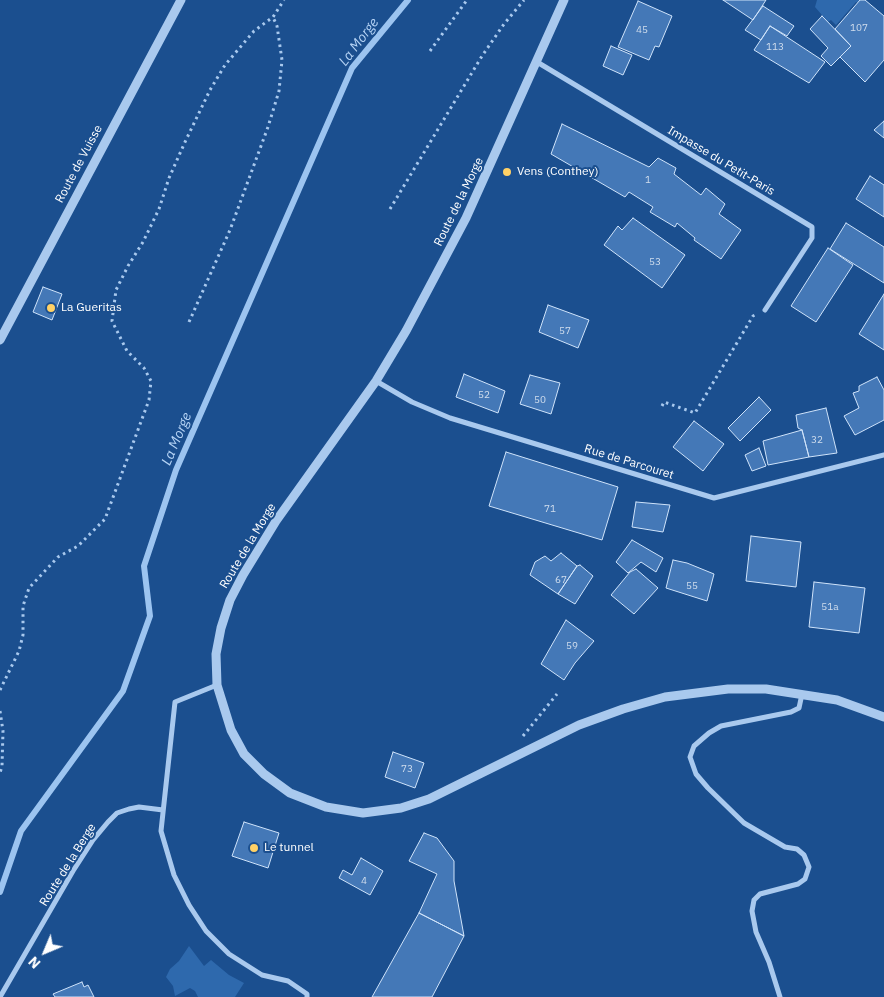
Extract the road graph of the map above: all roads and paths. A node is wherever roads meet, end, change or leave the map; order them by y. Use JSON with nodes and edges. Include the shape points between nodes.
{"nodes":[{"id":1,"x":181,"y":0,"type":"edge"},
{"id":2,"x":284,"y":0,"type":"edge"},
{"id":3,"x":467,"y":0,"type":"edge"},
{"id":4,"x":524,"y":0,"type":"edge"},
{"id":5,"x":564,"y":0,"type":"edge"},
{"id":6,"x":272,"y":16,"type":"junction"},
{"id":7,"x":430,"y":51,"type":"dead end"},
{"id":8,"x":537,"y":62,"type":"junction"},
{"id":9,"x":390,"y":209,"type":"dead end"},
{"id":10,"x":765,"y":310,"type":"joint"},
{"id":11,"x":189,"y":322,"type":"dead end"},
{"id":12,"x":0,"y":340,"type":"edge"},
{"id":13,"x":376,"y":381,"type":"junction"},
{"id":14,"x":662,"y":406,"type":"dead end"},
{"id":15,"x":884,"y":455,"type":"edge"},
{"id":16,"x":217,"y":685,"type":"junction"},
{"id":17,"x":0,"y":690,"type":"edge"},
{"id":18,"x":557,"y":694,"type":"dead end"},
{"id":19,"x":802,"y":694,"type":"junction"},
{"id":20,"x":0,"y":711,"type":"edge"},
{"id":21,"x":884,"y":717,"type":"edge"},
{"id":22,"x":524,"y":735,"type":"dead end"},
{"id":23,"x":0,"y":773,"type":"edge"},
{"id":24,"x":163,"y":810,"type":"junction"},
{"id":25,"x":0,"y":997,"type":"edge"},
{"id":26,"x":307,"y":997,"type":"edge"},
{"id":27,"x":780,"y":997,"type":"edge"}],
"edges":[{"from":1,"to":12,"type":"street","name":"Route de Vuisse"},
{"from":2,"to":6,"type":"path"},
{"from":3,"to":7,"type":"path"},
{"from":4,"to":9,"type":"path","via":[[482,56]]},
{"from":5,"to":8,"type":"street","name":"Route de la Morge"},
{"from":6,"to":11,"type":"path","via":[[282,60],[279,91],[230,230]]},
{"from":6,"to":17,"type":"path","via":[[236,52],[210,90],[151,225],[116,290],[112,321],[127,351],[144,368],[151,381],[149,400],[105,518],[78,546],[58,557],[29,588],[23,606],[19,651]]},
{"from":8,"to":10,"type":"street","name":"Impasse du Petit-Paris","via":[[812,227],[812,238]]},
{"from":8,"to":13,"type":"street","name":"Route de la Morge","via":[[466,218],[416,314]]},
{"from":10,"to":14,"type":"path","via":[[753,316],[695,413],[664,402]]},
{"from":13,"to":15,"type":"street","name":"Rue de Parcouret","via":[[412,402],[450,418],[714,498]]},
{"from":13,"to":16,"type":"street","name":"Route de la Morge","via":[[276,521],[243,575],[221,628],[216,654]]},
{"from":16,"to":19,"type":"street","name":"Route de la Morge","via":[[231,730],[244,754],[264,774],[290,793],[326,808],[363,813],[402,808],[429,799],[579,725],[665,697],[728,689],[766,689]]},
{"from":16,"to":24,"type":"street","via":[[175,702]]},
{"from":18,"to":22,"type":"path"},
{"from":19,"to":21,"type":"street","name":"Route de la Morge","via":[[837,700]]},
{"from":19,"to":27,"type":"street","via":[[799,708],[790,712],[721,726],[694,746],[690,757],[696,774],[744,823],[785,847],[797,849],[809,866],[805,878],[798,884],[760,894],[754,900],[752,911],[756,932]]},
{"from":20,"to":23,"type":"path","via":[[3,731]]},
{"from":24,"to":25,"type":"street","name":"Route de la Berge","via":[[129,809],[108,822],[73,872]]},
{"from":24,"to":26,"type":"street","via":[[161,831],[178,882],[206,931],[229,954],[262,975],[288,981]]}]}
